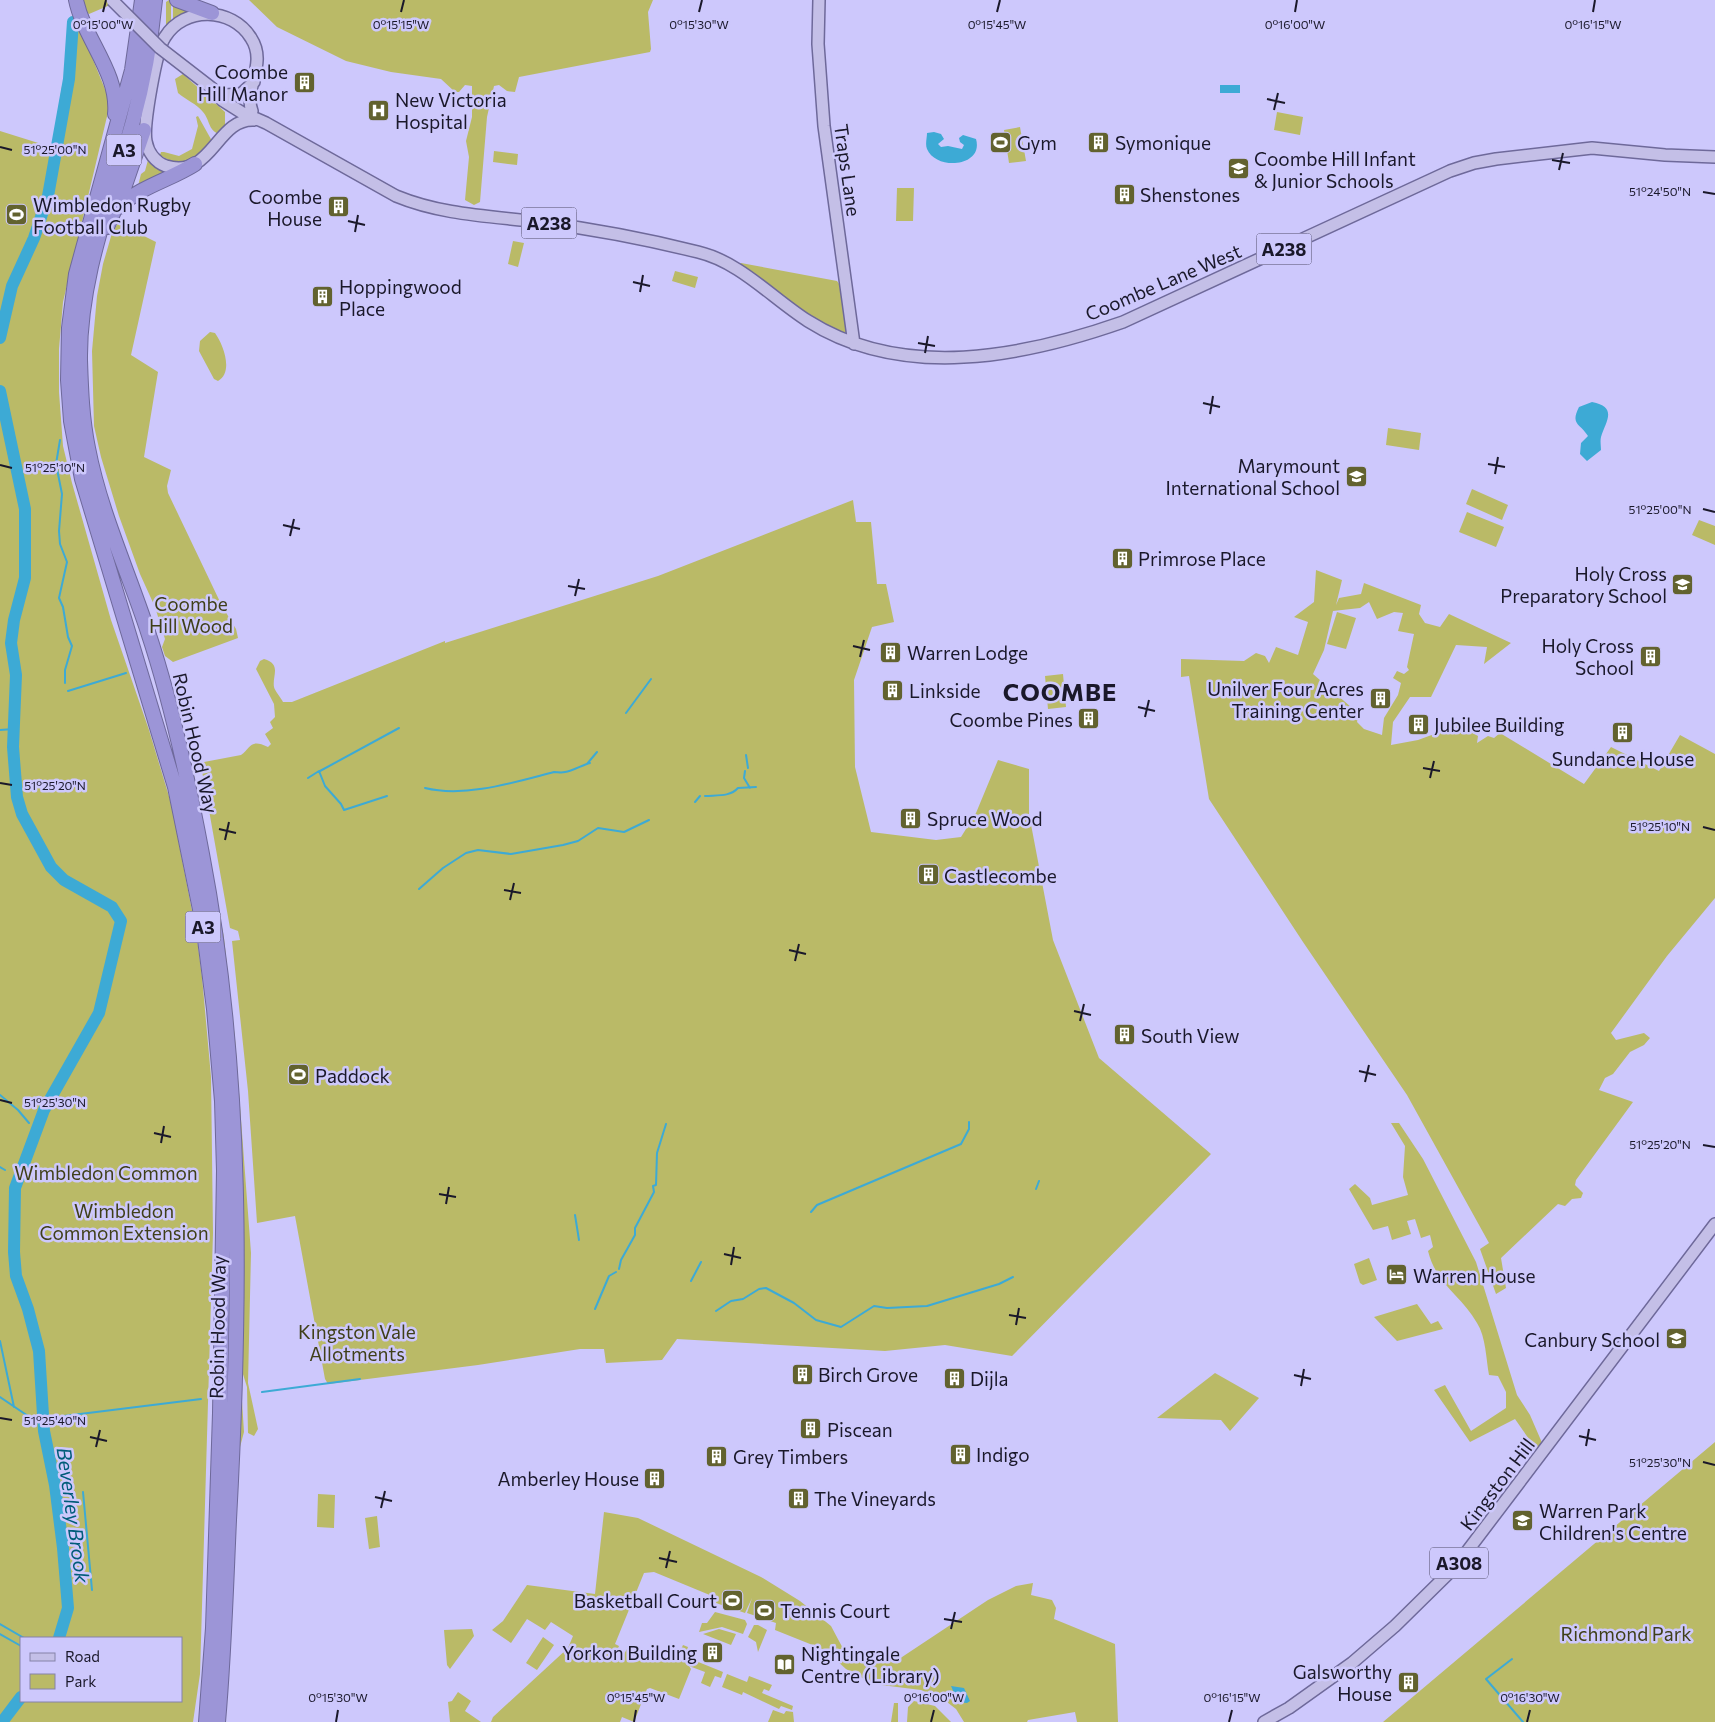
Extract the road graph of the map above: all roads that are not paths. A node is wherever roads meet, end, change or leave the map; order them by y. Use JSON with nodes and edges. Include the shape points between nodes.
{"nodes":[{"id":1,"x":76,"y":0,"type":"edge"},
{"id":2,"x":112,"y":0,"type":"edge"},
{"id":3,"x":142,"y":0,"type":"edge"},
{"id":4,"x":155,"y":0,"type":"edge"},
{"id":5,"x":163,"y":0,"type":"edge"},
{"id":6,"x":177,"y":0,"type":"edge"},
{"id":7,"x":819,"y":0,"type":"edge"},
{"id":8,"x":212,"y":13,"type":"junction"},
{"id":9,"x":157,"y":59,"type":"junction"},
{"id":10,"x":254,"y":82,"type":"junction"},
{"id":11,"x":227,"y":100,"type":"junction"},
{"id":12,"x":254,"y":116,"type":"junction"},
{"id":13,"x":144,"y":130,"type":"junction"},
{"id":14,"x":227,"y":131,"type":"junction"},
{"id":15,"x":108,"y":154,"type":"junction"},
{"id":16,"x":1715,"y":157,"type":"edge"},
{"id":17,"x":195,"y":164,"type":"junction"},
{"id":18,"x":115,"y":211,"type":"junction"},
{"id":19,"x":85,"y":298,"type":"junction"},
{"id":20,"x":854,"y":344,"type":"junction"},
{"id":21,"x":1715,"y":1224,"type":"edge"},
{"id":22,"x":206,"y":1722,"type":"edge"},
{"id":23,"x":218,"y":1722,"type":"edge"},
{"id":24,"x":1264,"y":1722,"type":"edge"}],
"edges":[{"from":1,"to":15,"type":"highway","via":[[115,97],[115,119]]},
{"from":2,"to":11,"type":"main road","name":"Coombe Lane West","number":"A238","bridge":true,"via":[[160,48]]},
{"from":3,"to":15,"type":"highway","name":"Robin Hood Way","number":"A3","via":[[132,70]]},
{"from":4,"to":19,"type":"highway","name":"Robin Hood Way","number":"A3","via":[[145,73],[98,235]]},
{"from":5,"to":9,"type":"highway"},
{"from":6,"to":8,"type":"highway"},
{"from":7,"to":20,"type":"main road","name":"Traps Lane","via":[[818,44],[824,126]]},
{"from":8,"to":9,"type":"main road","via":[[188,18],[169,31]]},
{"from":8,"to":10,"type":"main road","via":[[233,20],[251,38],[258,61]]},
{"from":9,"to":13,"type":"main road"},
{"from":10,"to":11,"type":"main road"},
{"from":10,"to":12,"type":"main road","via":[[250,100]]},
{"from":11,"to":12,"type":"main road","name":"Coombe Lane West","number":"A238"},
{"from":11,"to":14,"type":"main road","via":[[230,121]]},
{"from":12,"to":14,"type":"main road"},
{"from":12,"to":20,"type":"main road","name":"Coombe Lane West","number":"A238","via":[[396,196],[428,208],[589,229],[712,255],[733,266],[808,321]]},
{"from":13,"to":17,"type":"main road","via":[[147,147],[158,162],[175,167]]},
{"from":13,"to":18,"type":"highway"},
{"from":14,"to":17,"type":"main road","via":[[208,155]]},
{"from":15,"to":22,"type":"highway","name":"Robin Hood Way","number":"A3","via":[[76,274],[69,328],[69,397],[76,452],[90,507],[175,787],[203,924],[222,1101],[220,1422],[213,1628]]},
{"from":16,"to":20,"type":"main road","name":"Coombe Lane West","number":"A238","via":[[1592,148],[1474,163],[1450,171],[1132,318],[1076,337],[1002,352],[938,358],[888,354]]},
{"from":17,"to":18,"type":"highway","via":[[138,192]]},
{"from":18,"to":19,"type":"highway"},
{"from":19,"to":23,"type":"highway","name":"Robin Hood Way","number":"A3","via":[[80,355],[83,422],[88,450],[110,525],[155,653],[183,760],[215,928],[226,1017],[233,1096],[236,1330]]},
{"from":21,"to":24,"type":"main road","name":"Kingston Hill","number":"A308","via":[[1456,1566],[1352,1663]]}]}
